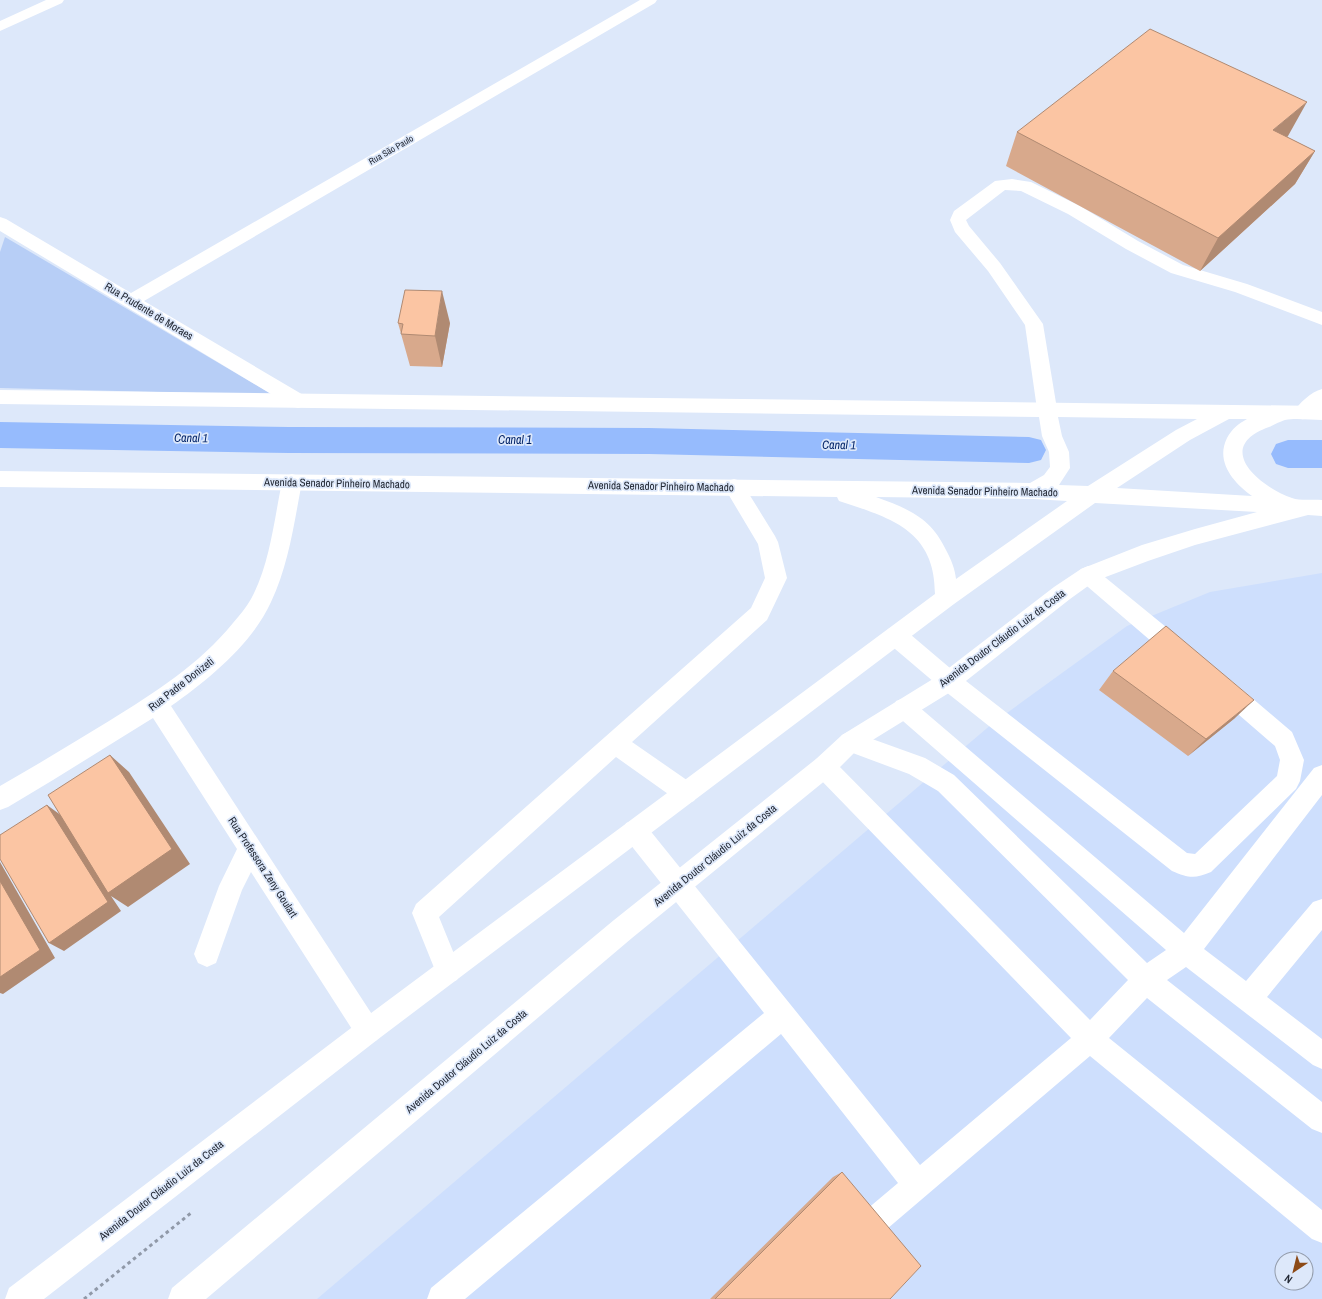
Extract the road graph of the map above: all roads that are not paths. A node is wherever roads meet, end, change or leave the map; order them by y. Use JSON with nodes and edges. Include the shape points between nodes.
{"nodes":[{"id":1,"x":57,"y":0,"type":"edge"},
{"id":2,"x":650,"y":0,"type":"edge"},
{"id":3,"x":0,"y":27,"type":"edge"},
{"id":4,"x":1,"y":226,"type":"edge"},
{"id":5,"x":132,"y":300,"type":"junction"},
{"id":6,"x":1319,"y":318,"type":"edge"},
{"id":7,"x":1322,"y":396,"type":"edge"},
{"id":8,"x":0,"y":397,"type":"edge"},
{"id":9,"x":298,"y":401,"type":"junction"},
{"id":10,"x":1046,"y":409,"type":"junction"},
{"id":11,"x":1226,"y":412,"type":"junction"},
{"id":12,"x":1294,"y":413,"type":"junction"},
{"id":13,"x":1322,"y":413,"type":"edge"},
{"id":14,"x":0,"y":479,"type":"edge"},
{"id":15,"x":292,"y":482,"type":"junction"},
{"id":16,"x":734,"y":487,"type":"junction"},
{"id":17,"x":823,"y":488,"type":"junction"},
{"id":18,"x":1033,"y":491,"type":"junction"},
{"id":19,"x":1092,"y":494,"type":"junction"},
{"id":20,"x":1306,"y":508,"type":"edge"},
{"id":21,"x":1088,"y":575,"type":"junction"},
{"id":22,"x":946,"y":598,"type":"junction"},
{"id":23,"x":896,"y":636,"type":"junction"},
{"id":24,"x":949,"y":681,"type":"junction"},
{"id":25,"x":157,"y":704,"type":"junction"},
{"id":26,"x":904,"y":708,"type":"junction"},
{"id":27,"x":850,"y":742,"type":"junction"},
{"id":28,"x":615,"y":743,"type":"junction"},
{"id":29,"x":824,"y":767,"type":"junction"},
{"id":30,"x":1322,"y":776,"type":"edge"},
{"id":31,"x":686,"y":793,"type":"junction"},
{"id":32,"x":0,"y":799,"type":"edge"},
{"id":33,"x":635,"y":831,"type":"junction"},
{"id":34,"x":250,"y":848,"type":"junction"},
{"id":35,"x":678,"y":885,"type":"junction"},
{"id":36,"x":1322,"y":911,"type":"edge"},
{"id":37,"x":1186,"y":951,"type":"junction"},
{"id":38,"x":207,"y":954,"type":"dead end"},
{"id":39,"x":448,"y":971,"type":"junction"},
{"id":40,"x":1146,"y":980,"type":"junction"},
{"id":41,"x":1248,"y":999,"type":"junction"},
{"id":42,"x":783,"y":1015,"type":"junction"},
{"id":43,"x":368,"y":1031,"type":"junction"},
{"id":44,"x":1090,"y":1039,"type":"junction"},
{"id":45,"x":1322,"y":1056,"type":"edge"},
{"id":46,"x":1322,"y":1119,"type":"edge"},
{"id":47,"x":918,"y":1184,"type":"junction"},
{"id":48,"x":1322,"y":1229,"type":"edge"},
{"id":49,"x":842,"y":1249,"type":"edge"},
{"id":50,"x":20,"y":1299,"type":"edge"},
{"id":51,"x":183,"y":1299,"type":"edge"},
{"id":52,"x":442,"y":1299,"type":"edge"}],
"edges":[{"from":1,"to":3,"type":"main road"},
{"from":2,"to":5,"type":"main road","name":"Rua São Paulo"},
{"from":4,"to":5,"type":"main road","name":"Rua Prudente de Moraes"},
{"from":5,"to":9,"type":"main road","name":"Rua Prudente de Moraes"},
{"from":6,"to":10,"type":"main road","via":[[1241,288],[1176,269],[1074,210],[1025,186],[1001,185],[960,215],[958,220],[961,228],[994,267],[1034,324]]},
{"from":7,"to":12,"type":"main road"},
{"from":8,"to":9,"type":"main road"},
{"from":9,"to":10,"type":"main road"},
{"from":10,"to":11,"type":"main road"},
{"from":10,"to":18,"type":"main road","via":[[1052,436],[1059,452],[1060,468],[1051,481]]},
{"from":11,"to":12,"type":"main road"},
{"from":11,"to":19,"type":"main road","name":"Avenida Doutor Cláudio Luiz da Costa","via":[[1183,435]]},
{"from":12,"to":13,"type":"main road"},
{"from":12,"to":20,"type":"main road","via":[[1248,427],[1233,446],[1233,461],[1240,475],[1265,494]]},
{"from":14,"to":15,"type":"main road","name":"Avenida Senador Pinheiro Machado"},
{"from":15,"to":16,"type":"main road","name":"Avenida Senador Pinheiro Machado"},
{"from":15,"to":25,"type":"main road","name":"Rua Padre Donizeti","via":[[273,573],[262,601],[221,652]]},
{"from":16,"to":17,"type":"main road","name":"Avenida Senador Pinheiro Machado"},
{"from":16,"to":28,"type":"main road","via":[[768,542],[776,578],[759,614]]},
{"from":17,"to":18,"type":"main road","name":"Avenida Senador Pinheiro Machado"},
{"from":17,"to":22,"type":"main road","via":[[893,512],[921,528],[935,548],[945,573]]},
{"from":18,"to":19,"type":"main road","name":"Avenida Senador Pinheiro Machado"},
{"from":19,"to":20,"type":"main road","name":"Avenida Senador Pinheiro Machado"},
{"from":19,"to":22,"type":"main road","name":"Avenida Doutor Cláudio Luiz da Costa"},
{"from":20,"to":21,"type":"main road","name":"Avenida Doutor Cláudio Luiz da Costa","via":[[1195,537]]},
{"from":21,"to":24,"type":"main road","name":"Avenida Doutor Cláudio Luiz da Costa"},
{"from":21,"to":24,"type":"main road","via":[[1284,739],[1292,760],[1288,781],[1202,864],[1194,866],[1181,862]]},
{"from":22,"to":23,"type":"main road","name":"Avenida Doutor Cláudio Luiz da Costa"},
{"from":23,"to":24,"type":"main road"},
{"from":23,"to":31,"type":"main road","name":"Avenida Doutor Cláudio Luiz da Costa"},
{"from":24,"to":26,"type":"main road","name":"Avenida Doutor Cláudio Luiz da Costa"},
{"from":25,"to":32,"type":"main road","name":"Rua Padre Donizeti"},
{"from":25,"to":34,"type":"main road","name":"Rua Professora Zeny Goulart"},
{"from":26,"to":27,"type":"main road","name":"Avenida Doutor Cláudio Luiz da Costa"},
{"from":26,"to":37,"type":"main road"},
{"from":27,"to":29,"type":"main road","name":"Avenida Doutor Cláudio Luiz da Costa"},
{"from":27,"to":40,"type":"main road","via":[[917,766],[946,783]]},
{"from":28,"to":31,"type":"main road"},
{"from":28,"to":39,"type":"main road","via":[[425,913]]},
{"from":29,"to":35,"type":"main road","name":"Avenida Doutor Cláudio Luiz da Costa"},
{"from":29,"to":44,"type":"main road"},
{"from":30,"to":37,"type":"main road"},
{"from":31,"to":33,"type":"main road","name":"Avenida Doutor Cláudio Luiz da Costa"},
{"from":33,"to":35,"type":"main road"},
{"from":33,"to":39,"type":"main road","name":"Avenida Doutor Cláudio Luiz da Costa"},
{"from":34,"to":38,"type":"main road","via":[[231,886]]},
{"from":34,"to":43,"type":"main road","name":"Rua Professora Zeny Goulart"},
{"from":35,"to":42,"type":"main road"},
{"from":35,"to":51,"type":"main road","name":"Avenida Doutor Cláudio Luiz da Costa"},
{"from":36,"to":41,"type":"main road"},
{"from":37,"to":40,"type":"main road"},
{"from":37,"to":41,"type":"main road"},
{"from":39,"to":43,"type":"main road","name":"Avenida Doutor Cláudio Luiz da Costa"},
{"from":40,"to":44,"type":"main road"},
{"from":40,"to":46,"type":"main road"},
{"from":41,"to":45,"type":"main road"},
{"from":42,"to":47,"type":"main road"},
{"from":42,"to":52,"type":"main road"},
{"from":43,"to":50,"type":"main road","name":"Avenida Doutor Cláudio Luiz da Costa"},
{"from":44,"to":47,"type":"main road"},
{"from":44,"to":48,"type":"main road"},
{"from":47,"to":49,"type":"main road"}]}
